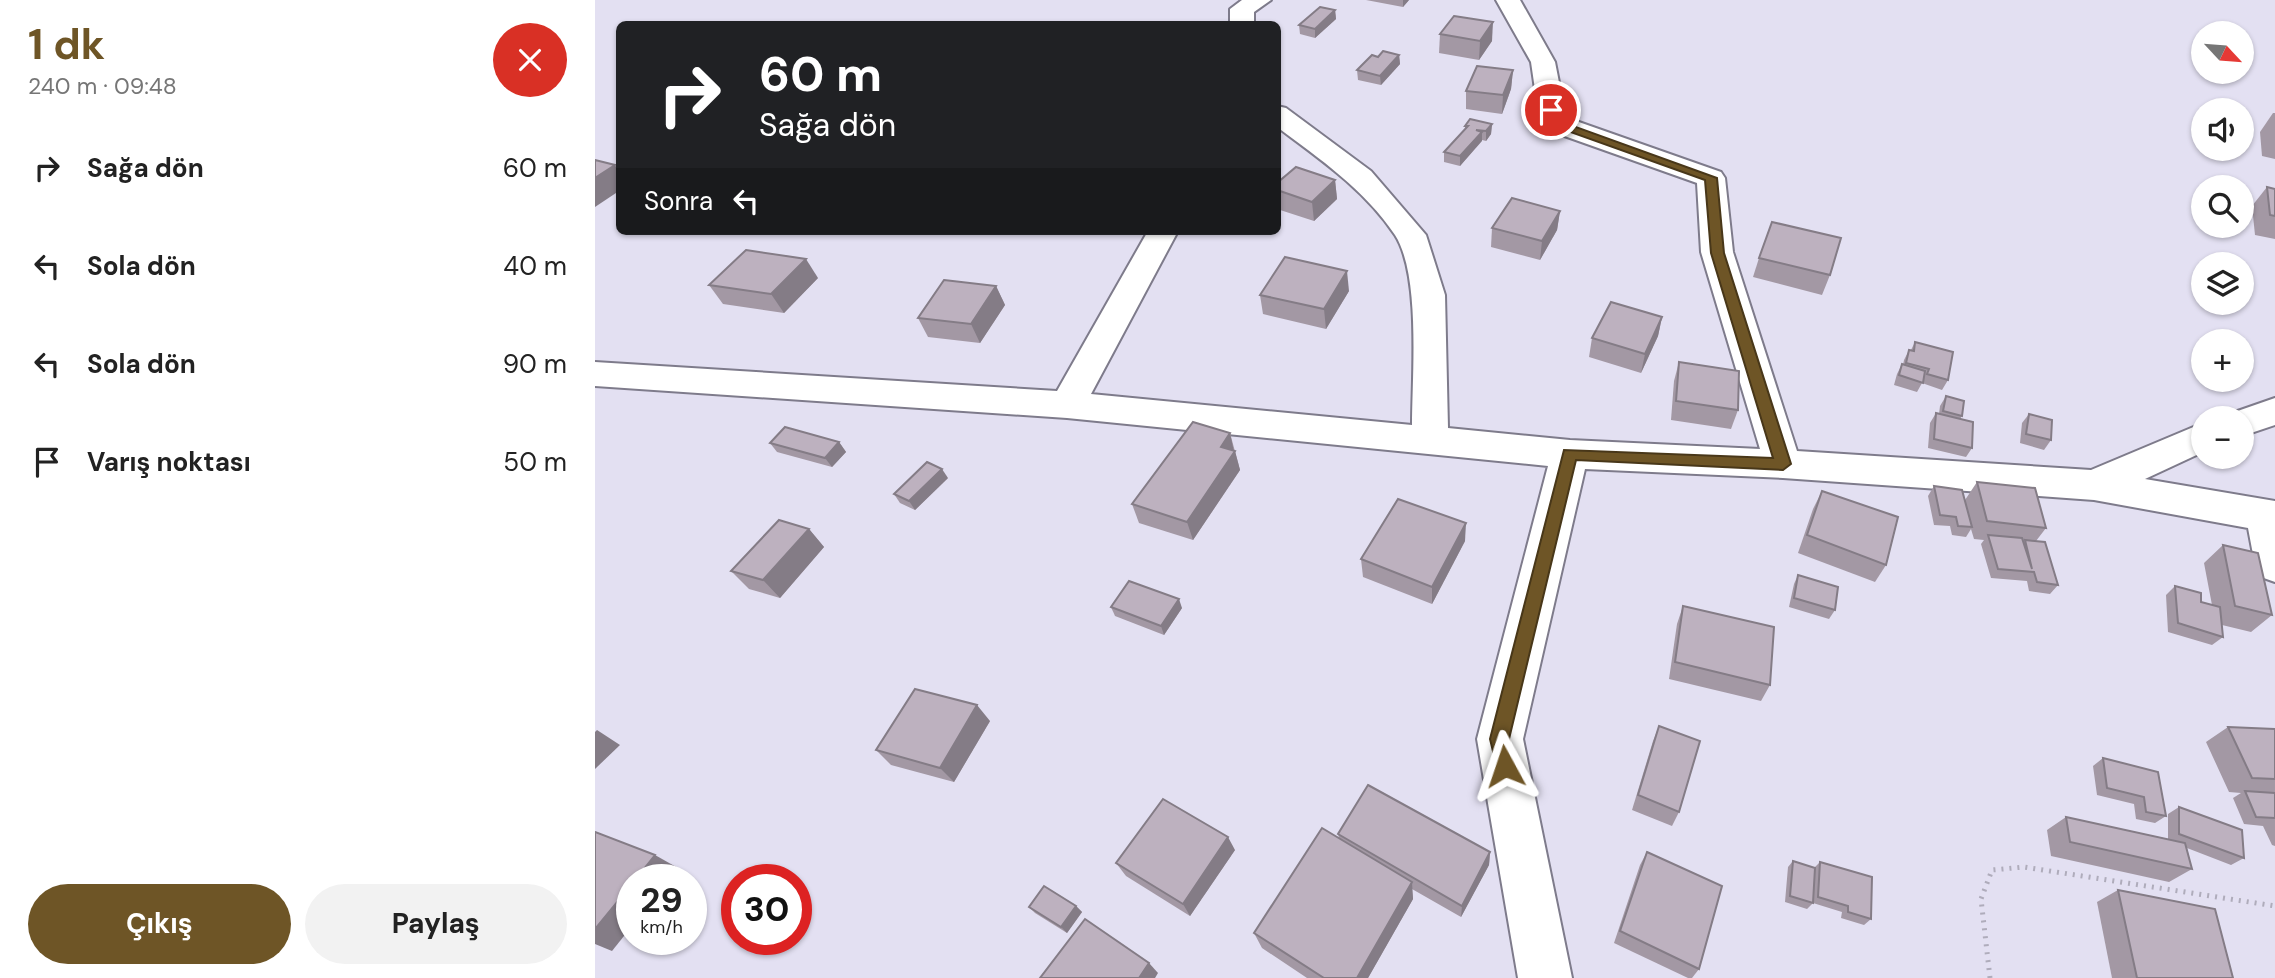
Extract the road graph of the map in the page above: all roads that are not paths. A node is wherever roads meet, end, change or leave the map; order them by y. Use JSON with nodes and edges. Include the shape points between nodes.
{"nodes":[{"id":1,"x":1259,"y":0,"type":"edge"},
{"id":2,"x":1508,"y":0,"type":"edge"},
{"id":3,"x":1242,"y":21,"type":"edge"},
{"id":4,"x":1281,"y":117,"type":"edge"},
{"id":5,"x":1161,"y":235,"type":"edge"},
{"id":6,"x":595,"y":374,"type":"edge"},
{"id":7,"x":1067,"y":405,"type":"junction"},
{"id":8,"x":2275,"y":411,"type":"edge"},
{"id":9,"x":2254,"y":419,"type":"edge"},
{"id":10,"x":1430,"y":440,"type":"junction"},
{"id":11,"x":2191,"y":442,"type":"edge"},
{"id":12,"x":1570,"y":454,"type":"junction"},
{"id":13,"x":1783,"y":464,"type":"junction"},
{"id":14,"x":2094,"y":485,"type":"junction"},
{"id":15,"x":2270,"y":516,"type":"edge"},
{"id":16,"x":2275,"y":565,"type":"edge"},
{"id":17,"x":1545,"y":978,"type":"edge"}],
"edges":[{"from":1,"to":3,"type":"street","via":[[1242,9]]},
{"from":2,"to":13,"type":"street","via":[[1543,62],[1551,110],[1566,127],[1711,178],[1717,253]]},
{"from":4,"to":10,"type":"street","via":[[1361,177],[1411,235],[1429,295]]},
{"from":5,"to":7,"type":"street"},
{"from":6,"to":7,"type":"street"},
{"from":7,"to":10,"type":"street"},
{"from":8,"to":9,"type":"street"},
{"from":10,"to":12,"type":"street"},
{"from":11,"to":14,"type":"street"},
{"from":12,"to":13,"type":"street"},
{"from":12,"to":17,"type":"street","via":[[1500,739]]},
{"from":13,"to":14,"type":"street"},
{"from":14,"to":15,"type":"street"},
{"from":15,"to":16,"type":"street"}]}
